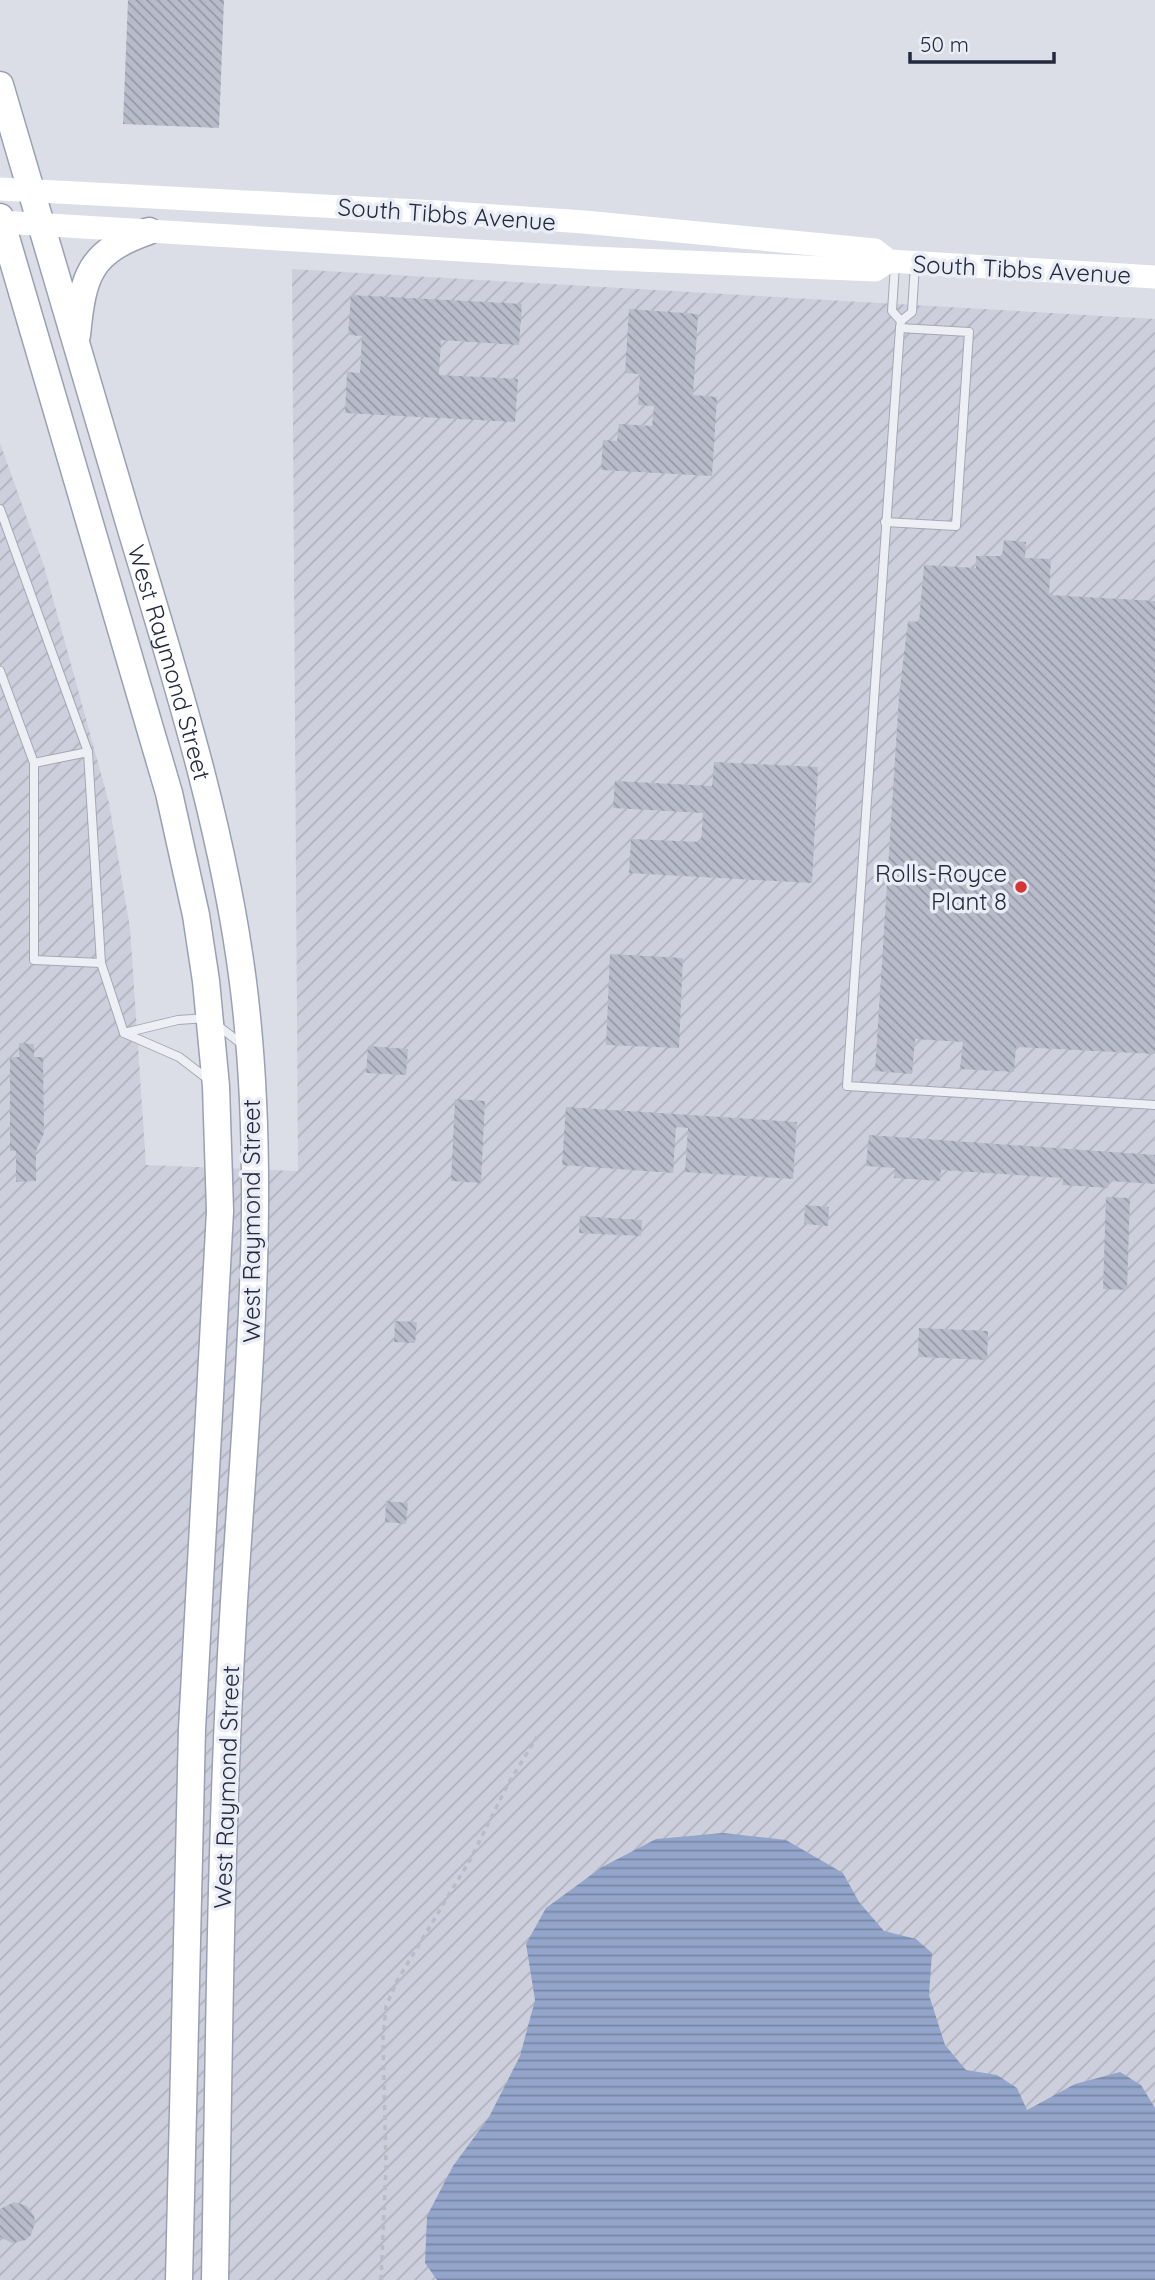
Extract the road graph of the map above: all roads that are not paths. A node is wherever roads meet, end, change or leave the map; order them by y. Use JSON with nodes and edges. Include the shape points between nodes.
{"nodes":[{"id":1,"x":0,"y":85,"type":"edge"},
{"id":2,"x":0,"y":189,"type":"edge"},
{"id":3,"x":31,"y":190,"type":"junction"},
{"id":4,"x":0,"y":220,"type":"edge"},
{"id":5,"x":41,"y":224,"type":"junction"},
{"id":6,"x":149,"y":231,"type":"junction"},
{"id":7,"x":900,"y":262,"type":"junction"},
{"id":8,"x":1155,"y":277,"type":"edge"},
{"id":9,"x":0,"y":281,"type":"edge"},
{"id":10,"x":29,"y":312,"type":"junction"},
{"id":11,"x":900,"y":325,"type":"junction"},
{"id":12,"x":76,"y":343,"type":"junction"},
{"id":13,"x":0,"y":509,"type":"edge"},
{"id":14,"x":885,"y":522,"type":"junction"},
{"id":15,"x":0,"y":671,"type":"edge"},
{"id":16,"x":88,"y":752,"type":"junction"},
{"id":17,"x":34,"y":763,"type":"junction"},
{"id":18,"x":102,"y":963,"type":"junction"},
{"id":19,"x":208,"y":1018,"type":"junction"},
{"id":20,"x":124,"y":1033,"type":"junction"},
{"id":21,"x":250,"y":1051,"type":"junction"},
{"id":22,"x":216,"y":1086,"type":"junction"},
{"id":23,"x":1155,"y":1105,"type":"edge"},
{"id":24,"x":190,"y":1776,"type":"junction"},
{"id":25,"x":225,"y":1780,"type":"junction"},
{"id":26,"x":179,"y":2280,"type":"edge"},
{"id":27,"x":215,"y":2280,"type":"edge"}],
"edges":[{"from":1,"to":3,"type":"main road","name":"West Raymond Street"},
{"from":2,"to":3,"type":"main road","name":"South Tibbs Avenue"},
{"from":3,"to":5,"type":"main road","name":"West Raymond Street"},
{"from":3,"to":7,"type":"main road","name":"South Tibbs Avenue","via":[[584,222],[875,250]]},
{"from":4,"to":5,"type":"main road","name":"South Tibbs Avenue"},
{"from":4,"to":10,"type":"main road","name":"West Raymond Street"},
{"from":5,"to":6,"type":"main road","name":"South Tibbs Avenue"},
{"from":5,"to":12,"type":"main road","name":"West Raymond Street"},
{"from":6,"to":7,"type":"main road","name":"South Tibbs Avenue","via":[[875,270]]},
{"from":6,"to":12,"type":"main road","via":[[108,250],[94,265],[86,280]]},
{"from":7,"to":8,"type":"main road","name":"South Tibbs Avenue"},
{"from":7,"to":11,"type":"lane","via":[[892,311]]},
{"from":7,"to":11,"type":"lane","via":[[912,312]]},
{"from":9,"to":10,"type":"main road"},
{"from":10,"to":19,"type":"main road","name":"West Raymond Street","via":[[169,793],[196,915]]},
{"from":11,"to":14,"type":"lane"},
{"from":11,"to":14,"type":"lane","via":[[969,332],[956,526]]},
{"from":12,"to":21,"type":"main road","name":"West Raymond Street","via":[[199,761],[228,891]]},
{"from":13,"to":16,"type":"lane"},
{"from":14,"to":23,"type":"lane","via":[[847,1086]]},
{"from":15,"to":17,"type":"lane"},
{"from":16,"to":17,"type":"lane"},
{"from":16,"to":18,"type":"lane"},
{"from":17,"to":18,"type":"lane","via":[[34,960]]},
{"from":18,"to":20,"type":"lane"},
{"from":19,"to":20,"type":"lane"},
{"from":19,"to":21,"type":"lane"},
{"from":19,"to":22,"type":"main road","name":"West Raymond Street"},
{"from":20,"to":22,"type":"lane","via":[[179,1057]]},
{"from":21,"to":25,"type":"main road","name":"West Raymond Street","via":[[256,1182],[251,1337]]},
{"from":22,"to":24,"type":"main road","name":"West Raymond Street","via":[[220,1211]]},
{"from":24,"to":25,"type":"main road"},
{"from":24,"to":26,"type":"main road","name":"West Raymond Street"},
{"from":25,"to":27,"type":"main road","name":"West Raymond Street"}]}
